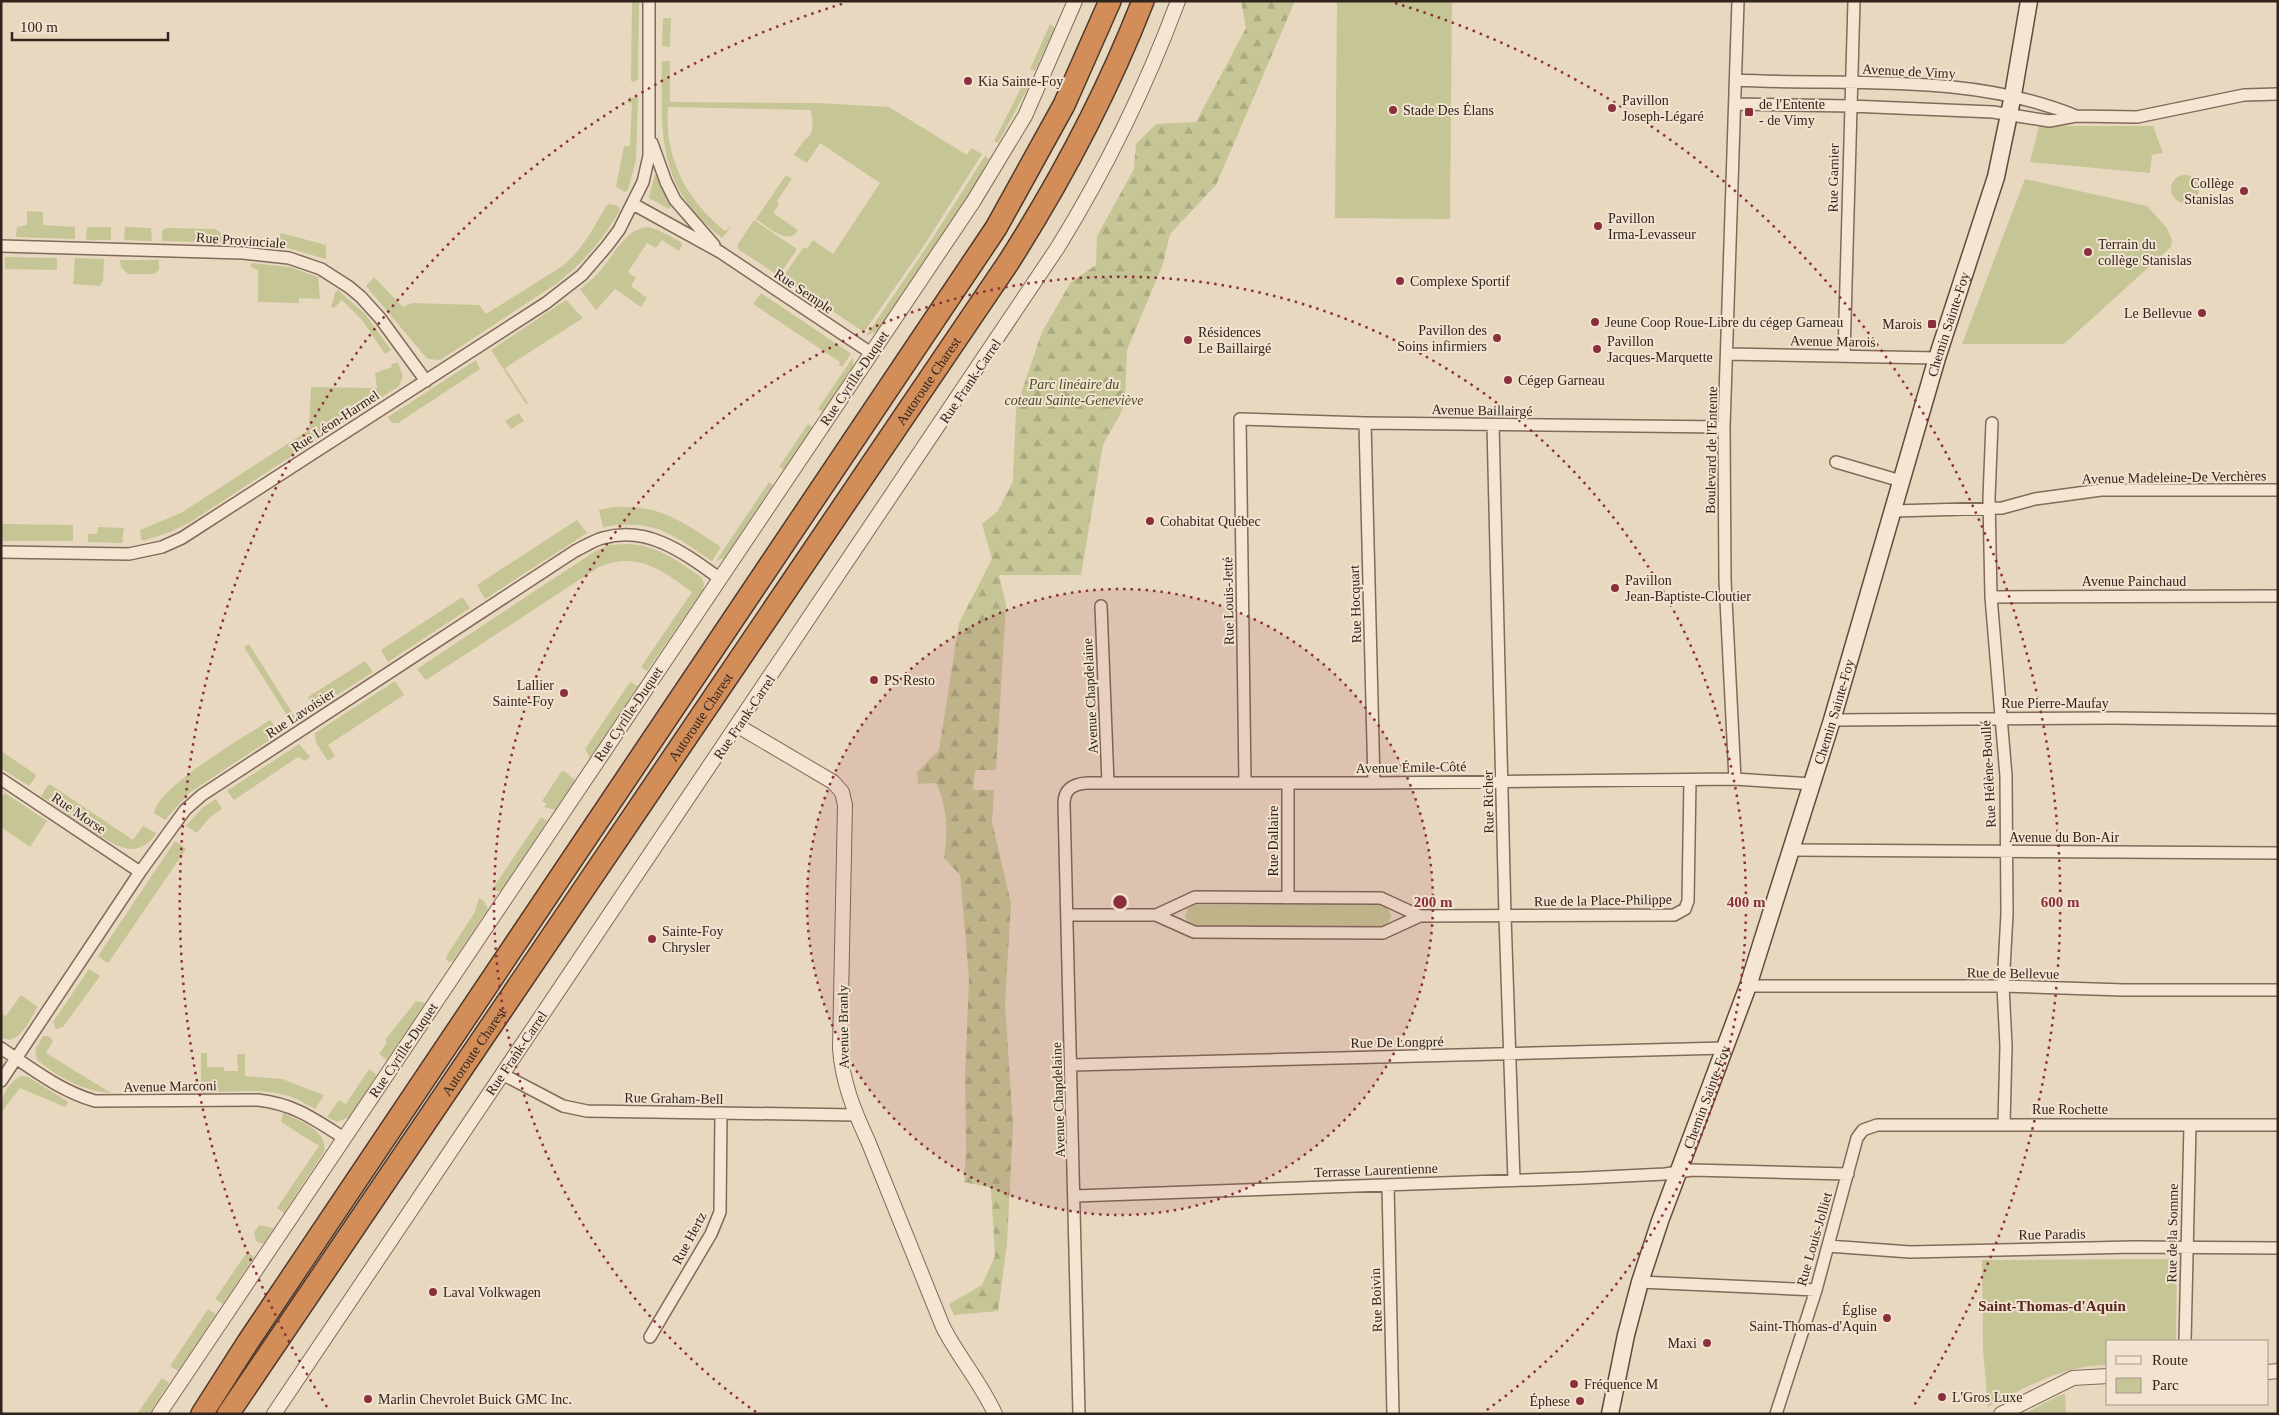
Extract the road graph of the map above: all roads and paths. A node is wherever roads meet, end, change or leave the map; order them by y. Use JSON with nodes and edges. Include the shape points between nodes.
{"nodes":[{"id":1,"x":649,"y":1,"type":"edge"},
{"id":2,"x":1075,"y":1,"type":"edge"},
{"id":3,"x":1110,"y":1,"type":"edge"},
{"id":4,"x":1142,"y":1,"type":"edge"},
{"id":5,"x":1178,"y":1,"type":"edge"},
{"id":6,"x":1738,"y":1,"type":"edge"},
{"id":7,"x":1854,"y":1,"type":"edge"},
{"id":8,"x":2029,"y":1,"type":"edge"},
{"id":9,"x":1736,"y":80,"type":"junction"},
{"id":10,"x":1852,"y":83,"type":"junction"},
{"id":11,"x":2278,"y":94,"type":"edge"},
{"id":12,"x":2013,"y":95,"type":"junction"},
{"id":13,"x":1735,"y":104,"type":"junction"},
{"id":14,"x":1850,"y":106,"type":"junction"},
{"id":15,"x":2010,"y":114,"type":"junction"},
{"id":16,"x":2076,"y":116,"type":"junction"},
{"id":17,"x":649,"y":131,"type":"junction"},
{"id":18,"x":633,"y":204,"type":"junction"},
{"id":19,"x":1,"y":246,"type":"edge"},
{"id":20,"x":720,"y":252,"type":"junction"},
{"id":21,"x":871,"y":353,"type":"junction"},
{"id":22,"x":1728,"y":354,"type":"junction"},
{"id":23,"x":1844,"y":355,"type":"junction"},
{"id":24,"x":1937,"y":358,"type":"junction"},
{"id":25,"x":426,"y":381,"type":"junction"},
{"id":26,"x":1240,"y":419,"type":"joint"},
{"id":27,"x":1992,"y":423,"type":"dead end"},
{"id":28,"x":1365,"y":424,"type":"junction"},
{"id":29,"x":1493,"y":425,"type":"junction"},
{"id":30,"x":1724,"y":427,"type":"junction"},
{"id":31,"x":1836,"y":462,"type":"dead end"},
{"id":32,"x":1901,"y":481,"type":"junction"},
{"id":33,"x":2278,"y":490,"type":"edge"},
{"id":34,"x":1990,"y":509,"type":"junction"},
{"id":35,"x":1893,"y":511,"type":"junction"},
{"id":36,"x":1,"y":552,"type":"edge"},
{"id":37,"x":719,"y":578,"type":"junction"},
{"id":38,"x":2278,"y":596,"type":"edge"},
{"id":39,"x":1991,"y":597,"type":"junction"},
{"id":40,"x":1100,"y":606,"type":"dead end"},
{"id":41,"x":2000,"y":719,"type":"junction"},
{"id":42,"x":1832,"y":720,"type":"junction"},
{"id":43,"x":2278,"y":720,"type":"edge"},
{"id":44,"x":738,"y":726,"type":"junction"},
{"id":45,"x":1,"y":779,"type":"edge"},
{"id":46,"x":1735,"y":779,"type":"junction"},
{"id":47,"x":1690,"y":780,"type":"junction"},
{"id":48,"x":1502,"y":781,"type":"junction"},
{"id":49,"x":1108,"y":783,"type":"junction"},
{"id":50,"x":1245,"y":783,"type":"junction"},
{"id":51,"x":1288,"y":783,"type":"junction"},
{"id":52,"x":1374,"y":783,"type":"junction"},
{"id":53,"x":1812,"y":784,"type":"junction"},
{"id":54,"x":1071,"y":787,"type":"joint"},
{"id":55,"x":1791,"y":850,"type":"junction"},
{"id":56,"x":2007,"y":853,"type":"junction"},
{"id":57,"x":2278,"y":853,"type":"edge"},
{"id":58,"x":140,"y":872,"type":"junction"},
{"id":59,"x":1288,"y":898,"type":"junction"},
{"id":60,"x":1068,"y":915,"type":"junction"},
{"id":61,"x":1156,"y":915,"type":"junction"},
{"id":62,"x":1420,"y":916,"type":"junction"},
{"id":63,"x":1505,"y":916,"type":"junction"},
{"id":64,"x":1748,"y":986,"type":"junction"},
{"id":65,"x":2003,"y":986,"type":"junction"},
{"id":66,"x":2278,"y":990,"type":"edge"},
{"id":67,"x":1,"y":1048,"type":"edge"},
{"id":68,"x":1724,"y":1048,"type":"junction"},
{"id":69,"x":1509,"y":1054,"type":"junction"},
{"id":70,"x":17,"y":1058,"type":"junction"},
{"id":71,"x":1072,"y":1065,"type":"junction"},
{"id":72,"x":502,"y":1074,"type":"junction"},
{"id":73,"x":1,"y":1080,"type":"edge"},
{"id":74,"x":720,"y":1113,"type":"junction"},
{"id":75,"x":856,"y":1116,"type":"junction"},
{"id":76,"x":2004,"y":1124,"type":"junction"},
{"id":77,"x":2278,"y":1124,"type":"edge"},
{"id":78,"x":2190,"y":1125,"type":"junction"},
{"id":79,"x":1863,"y":1130,"type":"joint"},
{"id":80,"x":344,"y":1138,"type":"junction"},
{"id":81,"x":1678,"y":1172,"type":"junction"},
{"id":82,"x":1848,"y":1174,"type":"junction"},
{"id":83,"x":389,"y":1176,"type":"junction"},
{"id":84,"x":1514,"y":1180,"type":"junction"},
{"id":85,"x":1388,"y":1185,"type":"junction"},
{"id":86,"x":1075,"y":1196,"type":"junction"},
{"id":87,"x":1828,"y":1246,"type":"junction"},
{"id":88,"x":2186,"y":1248,"type":"junction"},
{"id":89,"x":2278,"y":1248,"type":"edge"},
{"id":90,"x":1640,"y":1282,"type":"junction"},
{"id":91,"x":1816,"y":1290,"type":"junction"},
{"id":92,"x":650,"y":1337,"type":"dead end"},
{"id":93,"x":2185,"y":1340,"type":"edge"},
{"id":94,"x":248,"y":1342,"type":"junction"},
{"id":95,"x":2106,"y":1376,"type":"edge"},
{"id":96,"x":159,"y":1414,"type":"edge"},
{"id":97,"x":194,"y":1414,"type":"edge"},
{"id":98,"x":202,"y":1414,"type":"edge"},
{"id":99,"x":228,"y":1414,"type":"edge"},
{"id":100,"x":246,"y":1414,"type":"edge"},
{"id":101,"x":274,"y":1414,"type":"edge"},
{"id":102,"x":995,"y":1414,"type":"edge"},
{"id":103,"x":1079,"y":1414,"type":"edge"},
{"id":104,"x":1393,"y":1414,"type":"edge"},
{"id":105,"x":1610,"y":1414,"type":"edge"},
{"id":106,"x":1776,"y":1414,"type":"edge"},
{"id":107,"x":2001,"y":1414,"type":"edge"}],
"edges":[{"from":1,"to":17,"type":"street","name":"Rue Semple"},
{"from":2,"to":21,"type":"street","name":"Rue Cyrille-Duquet","via":[[1025,116],[973,202]]},
{"from":3,"to":94,"type":"highway","name":"Autoroute Charest","via":[[1064,105],[996,228]]},
{"from":4,"to":83,"type":"highway","name":"Autoroute Charest","via":[[1080,139],[1024,238]]},
{"from":5,"to":44,"type":"street","name":"Rue Frank-Carrel","via":[[1110,157],[1058,247]]},
{"from":6,"to":9,"type":"street","name":"Boulevard de l'Entente"},
{"from":7,"to":10,"type":"street","name":"Rue Garnier"},
{"from":8,"to":12,"type":"main road","name":"Chemin Sainte-Foy"},
{"from":9,"to":10,"type":"street","name":"Avenue de Vimy"},
{"from":9,"to":13,"type":"street","name":"Boulevard de l'Entente"},
{"from":10,"to":12,"type":"street","name":"Avenue de Vimy","via":[[1932,85]]},
{"from":10,"to":14,"type":"street","name":"Rue Garnier"},
{"from":11,"to":16,"type":"street","name":"Avenue de Vimy","via":[[2244,95],[2137,117]]},
{"from":12,"to":15,"type":"main road","name":"Chemin Sainte-Foy"},
{"from":12,"to":16,"type":"street","name":"Avenue de Vimy"},
{"from":13,"to":14,"type":"street","name":"Avenue de Vimy"},
{"from":13,"to":22,"type":"street","name":"Boulevard de l'Entente"},
{"from":14,"to":15,"type":"street","name":"Avenue de Vimy"},
{"from":14,"to":23,"type":"street","name":"Rue Garnier"},
{"from":15,"to":16,"type":"street","name":"Avenue de Vimy","via":[[2049,121]]},
{"from":15,"to":24,"type":"main road","name":"Chemin Sainte-Foy","via":[[1996,177]]},
{"from":17,"to":18,"type":"street","name":"Rue Semple","via":[[649,156],[643,182]]},
{"from":17,"to":20,"type":"street","name":"Rue Semple","via":[[675,200]]},
{"from":18,"to":20,"type":"street","name":"Rue Semple"},
{"from":18,"to":25,"type":"street","name":"Rue Léon-Harmel","via":[[619,230],[582,275],[546,303]]},
{"from":19,"to":25,"type":"street","name":"Rue Provinciale","via":[[244,253],[289,258],[335,277],[361,297]]},
{"from":20,"to":21,"type":"street","name":"Rue Semple"},
{"from":21,"to":37,"type":"street","name":"Rue Cyrille-Duquet"},
{"from":22,"to":23,"type":"street","name":"Avenue Marois"},
{"from":22,"to":30,"type":"street","name":"Boulevard de l'Entente"},
{"from":23,"to":24,"type":"street","name":"Avenue Marois"},
{"from":24,"to":32,"type":"main road","name":"Chemin Sainte-Foy"},
{"from":25,"to":36,"type":"street","name":"Rue Léon-Harmel","via":[[182,538],[129,554]]},
{"from":26,"to":28,"type":"street","name":"Avenue Baillairgé"},
{"from":26,"to":50,"type":"street","name":"Rue Louis-Jetté"},
{"from":27,"to":34,"type":"street","name":"Rue Hélène-Boullé"},
{"from":28,"to":29,"type":"street","name":"Avenue Baillairgé"},
{"from":28,"to":52,"type":"street","name":"Rue Hocquart"},
{"from":29,"to":30,"type":"street","name":"Avenue Baillairgé"},
{"from":29,"to":48,"type":"street","name":"Rue Richer"},
{"from":30,"to":46,"type":"street","name":"Boulevard de l'Entente","via":[[1726,606]]},
{"from":31,"to":32,"type":"street"},
{"from":32,"to":35,"type":"main road","name":"Chemin Sainte-Foy"},
{"from":33,"to":34,"type":"street","name":"Avenue Madeleine-De Verchères","via":[[2101,490]]},
{"from":34,"to":35,"type":"street","name":"Avenue Madeleine-De Verchères"},
{"from":34,"to":39,"type":"street","name":"Rue Hélène-Boullé"},
{"from":35,"to":42,"type":"main road","name":"Chemin Sainte-Foy"},
{"from":37,"to":58,"type":"street","name":"Rue Lavoisier","via":[[677,549],[646,536],[624,533],[602,538],[575,551],[202,795],[185,810]]},
{"from":37,"to":80,"type":"street","name":"Rue Cyrille-Duquet"},
{"from":38,"to":39,"type":"street","name":"Avenue Painchaud"},
{"from":39,"to":41,"type":"street","name":"Rue Hélène-Boullé"},
{"from":40,"to":49,"type":"street","name":"Avenue Chapdelaine"},
{"from":41,"to":42,"type":"street","name":"Rue Pierre-Maufay"},
{"from":41,"to":43,"type":"street","name":"Rue Pierre-Maufay"},
{"from":41,"to":56,"type":"street","name":"Rue Hélène-Boullé","via":[[2006,776]]},
{"from":42,"to":53,"type":"main road","name":"Chemin Sainte-Foy"},
{"from":44,"to":72,"type":"street","name":"Rue Frank-Carrel"},
{"from":44,"to":75,"type":"street","name":"Avenue Branly","via":[[832,782],[844,798],[840,1048],[844,1077]]},
{"from":45,"to":58,"type":"street","name":"Rue Morse"},
{"from":46,"to":47,"type":"street","name":"Avenue Émile-Côté"},
{"from":46,"to":53,"type":"street","name":"Avenue Émile-Côté"},
{"from":47,"to":48,"type":"street","name":"Avenue Émile-Côté"},
{"from":47,"to":63,"type":"street","name":"Rue de la Place-Philippe","via":[[1688,901],[1680,913]]},
{"from":48,"to":52,"type":"street","name":"Avenue Émile-Côté"},
{"from":48,"to":63,"type":"street","name":"Rue Richer"},
{"from":49,"to":50,"type":"street","name":"Avenue Émile-Côté"},
{"from":49,"to":54,"type":"street","name":"Avenue Émile-Côté"},
{"from":50,"to":51,"type":"street","name":"Avenue Émile-Côté"},
{"from":51,"to":52,"type":"street","name":"Avenue Émile-Côté"},
{"from":51,"to":59,"type":"street","name":"Rue Dallaire"},
{"from":53,"to":55,"type":"main road","name":"Chemin Sainte-Foy"},
{"from":54,"to":60,"type":"street","name":"Avenue Chapdelaine","via":[[1064,798]]},
{"from":55,"to":56,"type":"street","name":"Avenue du Bon-Air"},
{"from":55,"to":64,"type":"main road","name":"Chemin Sainte-Foy"},
{"from":56,"to":57,"type":"street","name":"Avenue du Bon-Air"},
{"from":56,"to":65,"type":"street","name":"Rue Hélène-Boullé"},
{"from":58,"to":70,"type":"street","name":"Rue Lavoisier"},
{"from":59,"to":61,"type":"street","name":"Rue de la Place-Philippe","via":[[1195,897]]},
{"from":59,"to":62,"type":"street","name":"Rue de la Place-Philippe","via":[[1381,898]]},
{"from":60,"to":61,"type":"street","name":"Rue de la Place-Philippe"},
{"from":60,"to":71,"type":"street","name":"Avenue Chapdelaine"},
{"from":61,"to":62,"type":"street","name":"Rue de la Place-Philippe","via":[[1194,932],[1383,933]]},
{"from":62,"to":63,"type":"street","name":"Rue de la Place-Philippe"},
{"from":63,"to":69,"type":"street","name":"Rue Richer"},
{"from":64,"to":65,"type":"street","name":"Rue de Bellevue"},
{"from":64,"to":68,"type":"main road","name":"Chemin Sainte-Foy"},
{"from":65,"to":66,"type":"street","name":"Rue de Bellevue"},
{"from":65,"to":76,"type":"street","name":"Rue Hélène-Boullé","via":[[2006,1046]]},
{"from":67,"to":70,"type":"street","name":"Avenue Marconi"},
{"from":68,"to":69,"type":"street","name":"Rue De Longpré"},
{"from":68,"to":81,"type":"main road","name":"Chemin Sainte-Foy"},
{"from":69,"to":71,"type":"street","name":"Rue De Longpré"},
{"from":69,"to":84,"type":"street","name":"Rue Richer"},
{"from":70,"to":73,"type":"street","name":"Rue Lavoisier"},
{"from":70,"to":80,"type":"street","name":"Avenue Marconi","via":[[76,1095],[95,1101],[277,1102],[293,1107]]},
{"from":71,"to":86,"type":"street","name":"Avenue Chapdelaine"},
{"from":72,"to":74,"type":"street","name":"Rue Graham-Bell","via":[[563,1106],[587,1111]]},
{"from":72,"to":101,"type":"street","name":"Rue Frank-Carrel"},
{"from":74,"to":75,"type":"street","name":"Rue Graham-Bell"},
{"from":74,"to":92,"type":"street","name":"Rue Hertz","via":[[720,1212],[711,1234]]},
{"from":75,"to":102,"type":"street","name":"Avenue Branly","via":[[943,1328],[955,1351],[984,1390]]},
{"from":76,"to":78,"type":"street","name":"Rue Rochette"},
{"from":76,"to":79,"type":"street","name":"Rue Rochette","via":[[1877,1125]]},
{"from":77,"to":78,"type":"street","name":"Rue Rochette"},
{"from":78,"to":88,"type":"street","name":"Rue de la Somme"},
{"from":79,"to":82,"type":"street","name":"Rue Louis-Jolliet","via":[[1857,1138]]},
{"from":80,"to":96,"type":"street","name":"Rue Cyrille-Duquet"},
{"from":81,"to":82,"type":"street"},
{"from":81,"to":84,"type":"street","name":"Terrasse Laurentienne"},
{"from":81,"to":90,"type":"main road","name":"Chemin Sainte-Foy"},
{"from":82,"to":87,"type":"street","name":"Rue Louis-Jolliet"},
{"from":83,"to":99,"type":"highway","name":"Autoroute Charest"},
{"from":83,"to":100,"type":"highway","via":[[322,1296]]},
{"from":84,"to":85,"type":"street","name":"Terrasse Laurentienne"},
{"from":85,"to":86,"type":"street","name":"Terrasse Laurentienne"},
{"from":85,"to":104,"type":"street","name":"Rue Boivin"},
{"from":86,"to":103,"type":"street","name":"Avenue Chapdelaine"},
{"from":87,"to":88,"type":"street","name":"Rue Paradis","via":[[1910,1252]]},
{"from":87,"to":91,"type":"street","name":"Rue Louis-Jolliet"},
{"from":88,"to":89,"type":"street","name":"Rue Paradis"},
{"from":88,"to":93,"type":"street","name":"Rue de la Somme"},
{"from":90,"to":91,"type":"street"},
{"from":90,"to":105,"type":"main road","name":"Chemin Sainte-Foy"},
{"from":91,"to":106,"type":"street","name":"Rue Louis-Jolliet"},
{"from":94,"to":97,"type":"highway"},
{"from":94,"to":98,"type":"highway","name":"Autoroute Charest"},
{"from":95,"to":107,"type":"street","via":[[2073,1378]]}]}
